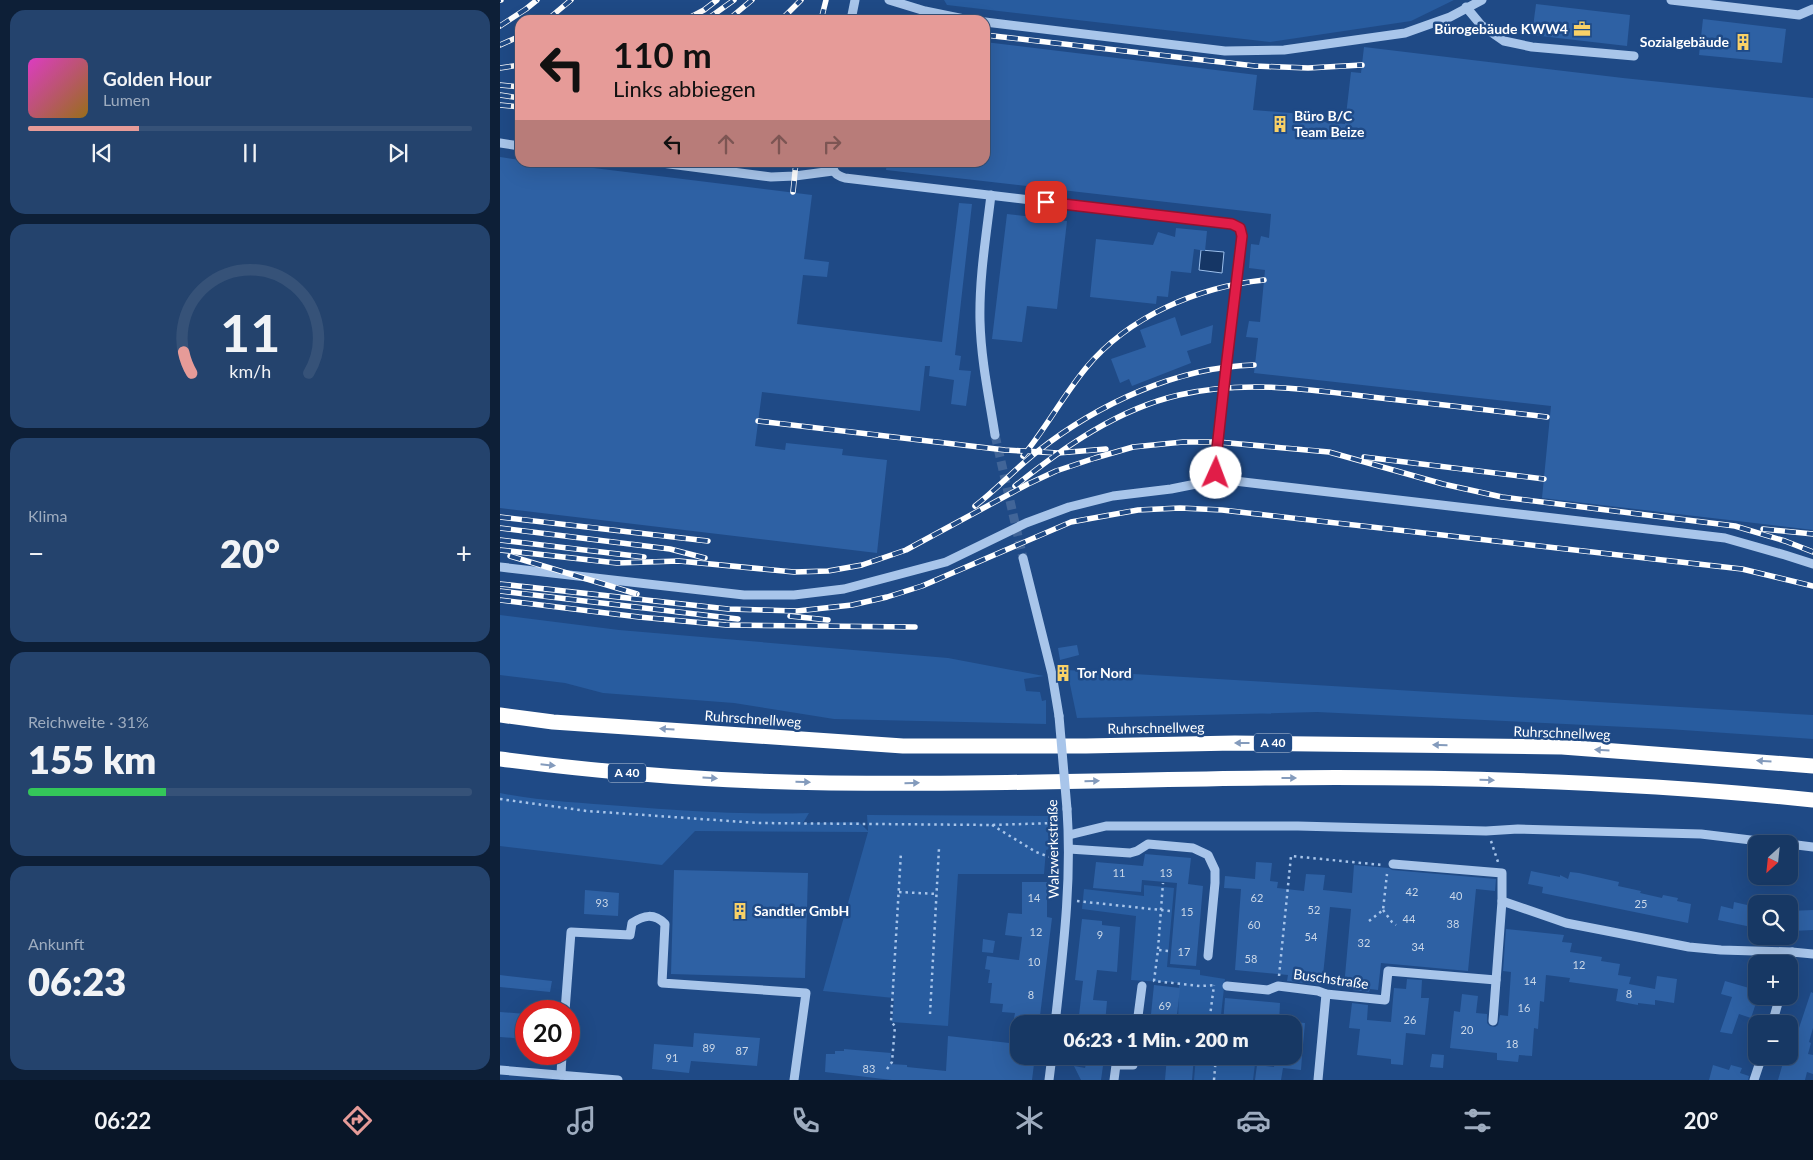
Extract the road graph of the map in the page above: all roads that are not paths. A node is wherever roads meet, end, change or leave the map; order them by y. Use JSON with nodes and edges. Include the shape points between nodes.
{"nodes":[{"id":1,"x":855,"y":0,"type":"edge"},
{"id":2,"x":889,"y":0,"type":"edge"},
{"id":3,"x":1482,"y":0,"type":"edge"},
{"id":4,"x":1671,"y":0,"type":"edge"},
{"id":5,"x":1466,"y":8,"type":"junction"},
{"id":6,"x":1813,"y":9,"type":"edge"},
{"id":7,"x":852,"y":15,"type":"edge"},
{"id":8,"x":945,"y":15,"type":"edge"},
{"id":9,"x":990,"y":23,"type":"edge"},
{"id":10,"x":1634,"y":56,"type":"dead end"},
{"id":11,"x":500,"y":144,"type":"edge"},
{"id":12,"x":515,"y":146,"type":"edge"},
{"id":13,"x":693,"y":167,"type":"edge"},
{"id":14,"x":833,"y":167,"type":"edge"},
{"id":15,"x":991,"y":195,"type":"junction"},
{"id":16,"x":995,"y":435,"type":"tunnel mouth"},
{"id":17,"x":1216,"y":473,"type":"junction"},
{"id":18,"x":1023,"y":558,"type":"tunnel mouth"},
{"id":19,"x":1813,"y":564,"type":"edge"},
{"id":20,"x":500,"y":567,"type":"edge"},
{"id":21,"x":500,"y":715,"type":"edge"},
{"id":22,"x":500,"y":759,"type":"edge"},
{"id":23,"x":1813,"y":766,"type":"edge"},
{"id":24,"x":1813,"y":800,"type":"edge"},
{"id":25,"x":1068,"y":835,"type":"junction"},
{"id":26,"x":1748,"y":840,"type":"edge"},
{"id":27,"x":1798,"y":845,"type":"edge"},
{"id":28,"x":1813,"y":847,"type":"edge"},
{"id":29,"x":1069,"y":849,"type":"junction"},
{"id":30,"x":1393,"y":864,"type":"dead end"},
{"id":31,"x":1502,"y":901,"type":"junction"},
{"id":32,"x":1792,"y":952,"type":"junction"},
{"id":33,"x":1813,"y":954,"type":"edge"},
{"id":34,"x":1791,"y":955,"type":"edge"},
{"id":35,"x":1208,"y":956,"type":"dead end"},
{"id":36,"x":1496,"y":980,"type":"junction"},
{"id":37,"x":1142,"y":986,"type":"dead end"},
{"id":38,"x":1227,"y":986,"type":"road end"},
{"id":39,"x":1326,"y":994,"type":"junction"},
{"id":40,"x":567,"y":1000,"type":"edge"},
{"id":41,"x":1056,"y":1015,"type":"edge"},
{"id":42,"x":1138,"y":1015,"type":"edge"},
{"id":43,"x":1492,"y":1021,"type":"dead end"},
{"id":44,"x":561,"y":1065,"type":"edge"},
{"id":45,"x":1051,"y":1065,"type":"edge"},
{"id":46,"x":1116,"y":1065,"type":"edge"},
{"id":47,"x":1759,"y":1065,"type":"edge"},
{"id":48,"x":501,"y":1070,"type":"edge"},
{"id":49,"x":561,"y":1075,"type":"junction"},
{"id":50,"x":500,"y":1080,"type":"edge"},
{"id":51,"x":618,"y":1080,"type":"edge"},
{"id":52,"x":794,"y":1080,"type":"edge"},
{"id":53,"x":1049,"y":1080,"type":"edge"},
{"id":54,"x":1114,"y":1080,"type":"edge"},
{"id":55,"x":1318,"y":1080,"type":"edge"},
{"id":56,"x":1754,"y":1080,"type":"edge"}],
"edges":[{"from":1,"to":7,"type":"street"},
{"from":2,"to":8,"type":"street"},
{"from":3,"to":5,"type":"street"},
{"from":4,"to":6,"type":"street","via":[[1799,15]]},
{"from":5,"to":9,"type":"street","via":[[1434,24],[1405,33],[1284,50],[1225,51]]},
{"from":5,"to":10,"type":"street","via":[[1481,25],[1504,41],[1532,47]]},
{"from":11,"to":12,"type":"street"},
{"from":13,"to":14,"type":"street","via":[[771,177],[795,176]]},
{"from":14,"to":15,"type":"street","via":[[838,176],[845,178]]},
{"from":15,"to":16,"type":"street","via":[[980,320],[983,367]]},
{"from":15,"to":17,"type":"street","via":[[1232,224],[1240,228],[1242,236]]},
{"from":17,"to":19,"type":"street","via":[[1226,480],[1725,538]]},
{"from":17,"to":20,"type":"street","via":[[1201,483],[1113,496],[1068,507],[946,562],[844,589],[794,595],[744,595]]},
{"from":18,"to":25,"type":"street","name":"Walzwerkstraße","bridge":true,"via":[[1052,674],[1059,716]]},
{"from":23,"to":21,"type":"highway","name":"Ruhrschnellweg","number":"A 40","one_way":true,"via":[[1562,747],[1235,743],[902,746],[553,722]]},
{"from":22,"to":24,"type":"highway","number":"A 40","one_way":true,"via":[[620,773],[754,781],[1553,780],[1664,786]]},
{"from":25,"to":26,"type":"street","via":[[1106,826],[1288,826],[1691,834]]},
{"from":25,"to":29,"type":"street","name":"Walzwerkstraße"},
{"from":27,"to":28,"type":"street"},
{"from":29,"to":35,"type":"street","via":[[1130,853],[1148,844],[1192,848],[1208,856],[1215,870]]},
{"from":29,"to":41,"type":"street","name":"Walzwerkstraße","via":[[1068,900]]},
{"from":30,"to":31,"type":"street","via":[[1502,873]]},
{"from":31,"to":32,"type":"street","via":[[1566,923],[1689,947]]},
{"from":31,"to":36,"type":"street"},
{"from":32,"to":33,"type":"street"},
{"from":32,"to":34,"type":"street"},
{"from":36,"to":39,"type":"street","name":"Buschstraße","via":[[1388,971],[1385,1000]]},
{"from":36,"to":43,"type":"street"},
{"from":37,"to":42,"type":"street"},
{"from":38,"to":39,"type":"street","name":"Buschstraße","via":[[1268,990],[1278,986]]},
{"from":39,"to":55,"type":"street"},
{"from":40,"to":52,"type":"street","via":[[571,932],[630,935],[632,923],[642,917],[659,918],[665,924],[662,983],[806,993]]},
{"from":44,"to":49,"type":"street"},
{"from":45,"to":53,"type":"street"},
{"from":46,"to":54,"type":"street"},
{"from":47,"to":56,"type":"street"},
{"from":48,"to":49,"type":"street"},
{"from":48,"to":50,"type":"street"},
{"from":49,"to":51,"type":"street"}]}
